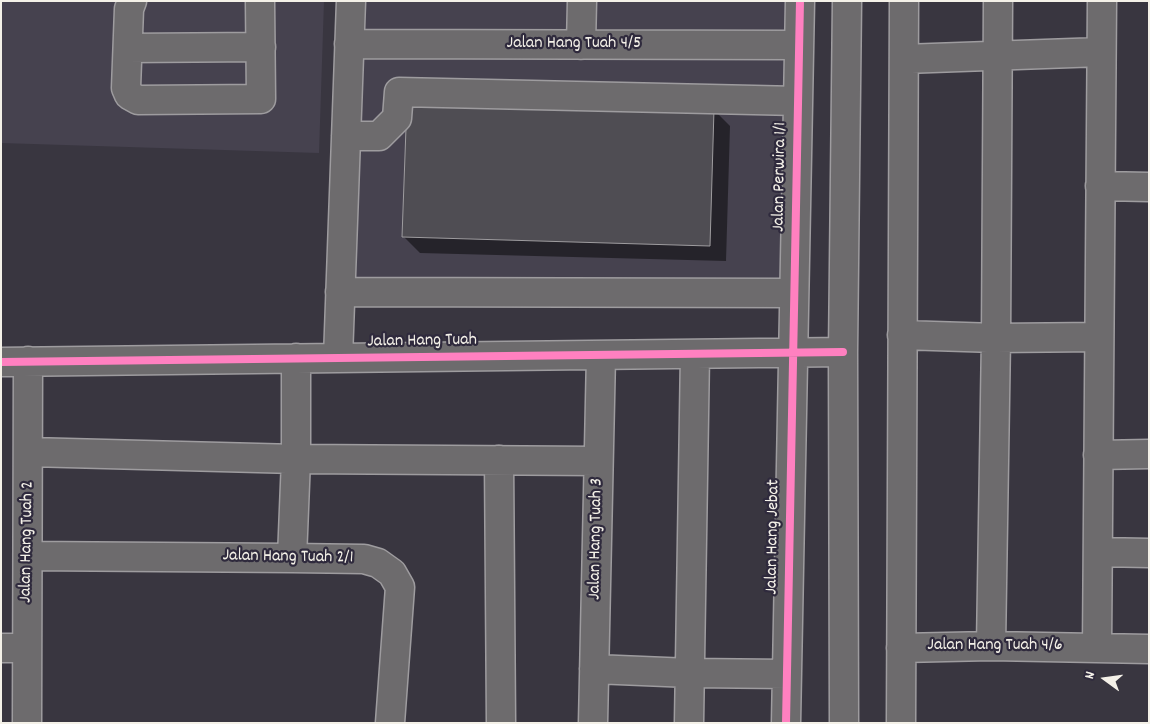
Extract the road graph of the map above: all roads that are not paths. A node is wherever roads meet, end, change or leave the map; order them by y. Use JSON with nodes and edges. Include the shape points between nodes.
{"nodes":[{"id":1,"x":132,"y":1,"type":"edge"},
{"id":2,"x":260,"y":1,"type":"edge"},
{"id":3,"x":351,"y":1,"type":"edge"},
{"id":4,"x":582,"y":1,"type":"edge"},
{"id":5,"x":800,"y":1,"type":"edge"},
{"id":6,"x":847,"y":1,"type":"edge"},
{"id":7,"x":904,"y":1,"type":"edge"},
{"id":8,"x":998,"y":1,"type":"edge"},
{"id":9,"x":1102,"y":1,"type":"edge"},
{"id":10,"x":349,"y":44,"type":"junction"},
{"id":11,"x":581,"y":45,"type":"junction"},
{"id":12,"x":799,"y":46,"type":"junction"},
{"id":13,"x":261,"y":47,"type":"junction"},
{"id":14,"x":128,"y":48,"type":"junction"},
{"id":15,"x":1102,"y":52,"type":"junction"},
{"id":16,"x":998,"y":56,"type":"junction"},
{"id":17,"x":904,"y":59,"type":"junction"},
{"id":18,"x":798,"y":100,"type":"junction"},
{"id":19,"x":346,"y":136,"type":"junction"},
{"id":20,"x":1100,"y":186,"type":"junction"},
{"id":21,"x":1149,"y":187,"type":"edge"},
{"id":22,"x":340,"y":292,"type":"junction"},
{"id":23,"x":794,"y":293,"type":"junction"},
{"id":24,"x":902,"y":335,"type":"junction"},
{"id":25,"x":1099,"y":337,"type":"junction"},
{"id":26,"x":996,"y":338,"type":"junction"},
{"id":27,"x":792,"y":352,"type":"junction"},
{"id":28,"x":843,"y":352,"type":"junction"},
{"id":29,"x":695,"y":354,"type":"junction"},
{"id":30,"x":601,"y":355,"type":"junction"},
{"id":31,"x":296,"y":358,"type":"junction"},
{"id":32,"x":338,"y":358,"type":"junction"},
{"id":33,"x":14,"y":362,"type":"edge"},
{"id":34,"x":29,"y":452,"type":"junction"},
{"id":35,"x":1149,"y":454,"type":"edge"},
{"id":36,"x":1098,"y":455,"type":"junction"},
{"id":37,"x":296,"y":460,"type":"junction"},
{"id":38,"x":498,"y":460,"type":"junction"},
{"id":39,"x":598,"y":461,"type":"junction"},
{"id":40,"x":1098,"y":552,"type":"junction"},
{"id":41,"x":1149,"y":553,"type":"edge"},
{"id":42,"x":28,"y":556,"type":"junction"},
{"id":43,"x":292,"y":558,"type":"junction"},
{"id":44,"x":991,"y":646,"type":"junction"},
{"id":45,"x":14,"y":648,"type":"edge"},
{"id":46,"x":901,"y":648,"type":"junction"},
{"id":47,"x":1097,"y":648,"type":"junction"},
{"id":48,"x":1149,"y":649,"type":"edge"},
{"id":49,"x":594,"y":669,"type":"junction"},
{"id":50,"x":690,"y":673,"type":"junction"},
{"id":51,"x":787,"y":674,"type":"junction"},
{"id":52,"x":27,"y":723,"type":"edge"},
{"id":53,"x":390,"y":723,"type":"edge"},
{"id":54,"x":500,"y":723,"type":"edge"},
{"id":55,"x":593,"y":723,"type":"edge"},
{"id":56,"x":689,"y":723,"type":"edge"},
{"id":57,"x":786,"y":723,"type":"edge"},
{"id":58,"x":844,"y":723,"type":"edge"},
{"id":59,"x":901,"y":723,"type":"edge"}],
"edges":[{"from":1,"to":14,"type":"street"},
{"from":2,"to":13,"type":"street"},
{"from":3,"to":10,"type":"street"},
{"from":4,"to":11,"type":"street"},
{"from":5,"to":12,"type":"street","name":"Jalan Perwira 1/1"},
{"from":6,"to":28,"type":"street"},
{"from":7,"to":17,"type":"street"},
{"from":8,"to":16,"type":"street"},
{"from":9,"to":15,"type":"street"},
{"from":10,"to":11,"type":"street","name":"Jalan Hang Tuah 4/5"},
{"from":10,"to":19,"type":"street"},
{"from":11,"to":12,"type":"street","name":"Jalan Hang Tuah 4/5"},
{"from":12,"to":18,"type":"street","name":"Jalan Perwira 1/1"},
{"from":13,"to":14,"type":"street"},
{"from":13,"to":14,"type":"street","via":[[261,98],[138,100],[129,95],[126,88]]},
{"from":15,"to":16,"type":"street"},
{"from":15,"to":20,"type":"street"},
{"from":16,"to":17,"type":"street"},
{"from":16,"to":26,"type":"street"},
{"from":17,"to":24,"type":"street"},
{"from":18,"to":19,"type":"street","via":[[399,92],[397,118],[379,136]]},
{"from":18,"to":23,"type":"street","name":"Jalan Perwira 1/1"},
{"from":19,"to":22,"type":"street"},
{"from":20,"to":21,"type":"street"},
{"from":20,"to":25,"type":"street"},
{"from":22,"to":23,"type":"street"},
{"from":22,"to":32,"type":"street"},
{"from":23,"to":27,"type":"street","name":"Jalan Perwira 1/1"},
{"from":24,"to":26,"type":"street"},
{"from":24,"to":46,"type":"street"},
{"from":25,"to":26,"type":"street"},
{"from":25,"to":36,"type":"street"},
{"from":26,"to":44,"type":"street"},
{"from":27,"to":28,"type":"street","name":"Jalan Hang Tuah"},
{"from":27,"to":29,"type":"street","name":"Jalan Hang Tuah"},
{"from":27,"to":51,"type":"street","name":"Jalan Hang Jebat"},
{"from":28,"to":58,"type":"street"},
{"from":29,"to":30,"type":"street","name":"Jalan Hang Tuah"},
{"from":29,"to":50,"type":"street"},
{"from":30,"to":32,"type":"street","name":"Jalan Hang Tuah"},
{"from":30,"to":39,"type":"street","name":"Jalan Hang Tuah 3"},
{"from":31,"to":32,"type":"street","name":"Jalan Hang Tuah"},
{"from":31,"to":33,"type":"street","name":"Jalan Hang Tuah"},
{"from":31,"to":37,"type":"street"},
{"from":33,"to":34,"type":"street","name":"Jalan Hang Tuah 2"},
{"from":34,"to":37,"type":"street"},
{"from":34,"to":42,"type":"street","name":"Jalan Hang Tuah 2"},
{"from":35,"to":36,"type":"street"},
{"from":36,"to":40,"type":"street"},
{"from":37,"to":38,"type":"street"},
{"from":37,"to":43,"type":"street"},
{"from":38,"to":39,"type":"street"},
{"from":38,"to":54,"type":"street"},
{"from":39,"to":49,"type":"street","name":"Jalan Hang Tuah 3"},
{"from":40,"to":41,"type":"street"},
{"from":40,"to":47,"type":"street"},
{"from":42,"to":43,"type":"street","name":"Jalan Hang Tuah 2/1"},
{"from":42,"to":45,"type":"street","name":"Jalan Hang Tuah 2"},
{"from":43,"to":53,"type":"street","name":"Jalan Hang Tuah 2/1","via":[[364,559],[378,563],[392,573],[400,587]]},
{"from":44,"to":46,"type":"street","name":"Jalan Hang Tuah 4/6"},
{"from":44,"to":47,"type":"street","name":"Jalan Hang Tuah 4/6"},
{"from":45,"to":52,"type":"street","name":"Jalan Hang Tuah 2"},
{"from":46,"to":59,"type":"street"},
{"from":47,"to":48,"type":"street","name":"Jalan Hang Tuah 4/6"},
{"from":49,"to":50,"type":"street"},
{"from":49,"to":55,"type":"street","name":"Jalan Hang Tuah 3"},
{"from":50,"to":51,"type":"street"},
{"from":50,"to":56,"type":"street"},
{"from":51,"to":57,"type":"street","name":"Jalan Hang Jebat"}]}
